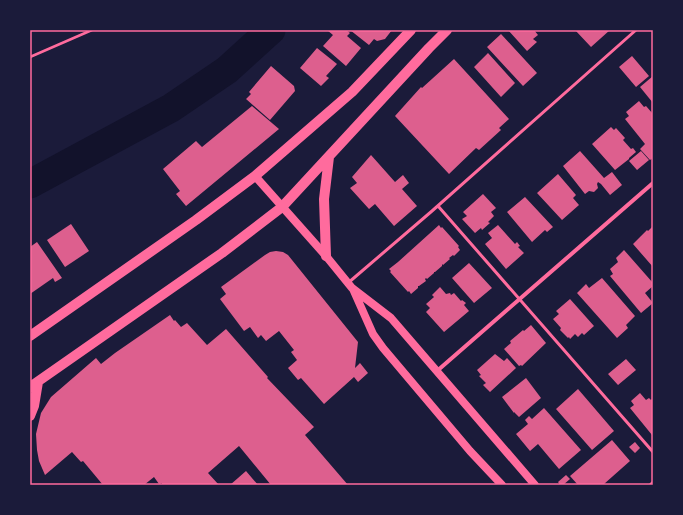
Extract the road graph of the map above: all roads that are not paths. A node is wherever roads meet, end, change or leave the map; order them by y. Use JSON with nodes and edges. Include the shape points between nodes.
{"nodes":[{"id":1,"x":411,"y":30,"type":"edge"},
{"id":2,"x":447,"y":30,"type":"edge"},
{"id":3,"x":636,"y":30,"type":"edge"},
{"id":4,"x":328,"y":157,"type":"junction"},
{"id":5,"x":255,"y":176,"type":"junction"},
{"id":6,"x":653,"y":183,"type":"edge"},
{"id":7,"x":438,"y":206,"type":"junction"},
{"id":8,"x":282,"y":207,"type":"junction"},
{"id":9,"x":326,"y":256,"type":"junction"},
{"id":10,"x":350,"y":285,"type":"junction"},
{"id":11,"x":520,"y":299,"type":"junction"},
{"id":12,"x":30,"y":336,"type":"edge"},
{"id":13,"x":437,"y":371,"type":"junction"},
{"id":14,"x":34,"y":385,"type":"edge"},
{"id":15,"x":30,"y":416,"type":"edge"},
{"id":16,"x":653,"y":452,"type":"edge"},
{"id":17,"x":502,"y":485,"type":"edge"},
{"id":18,"x":536,"y":485,"type":"edge"}],
"edges":[{"from":1,"to":5,"type":"main road","via":[[352,92]]},
{"from":2,"to":4,"type":"main road"},
{"from":3,"to":7,"type":"lane"},
{"from":4,"to":8,"type":"main road"},
{"from":4,"to":9,"type":"main road","via":[[324,202]]},
{"from":5,"to":8,"type":"main road"},
{"from":5,"to":12,"type":"main road"},
{"from":6,"to":11,"type":"street"},
{"from":7,"to":10,"type":"lane"},
{"from":7,"to":11,"type":"lane"},
{"from":8,"to":9,"type":"main road"},
{"from":8,"to":14,"type":"main road"},
{"from":9,"to":10,"type":"main road"},
{"from":10,"to":13,"type":"main road","via":[[392,318]]},
{"from":10,"to":17,"type":"main road","via":[[373,334],[387,353]]},
{"from":11,"to":13,"type":"street"},
{"from":11,"to":16,"type":"lane"},
{"from":13,"to":18,"type":"main road"},
{"from":14,"to":15,"type":"main road","via":[[34,406]]}]}
